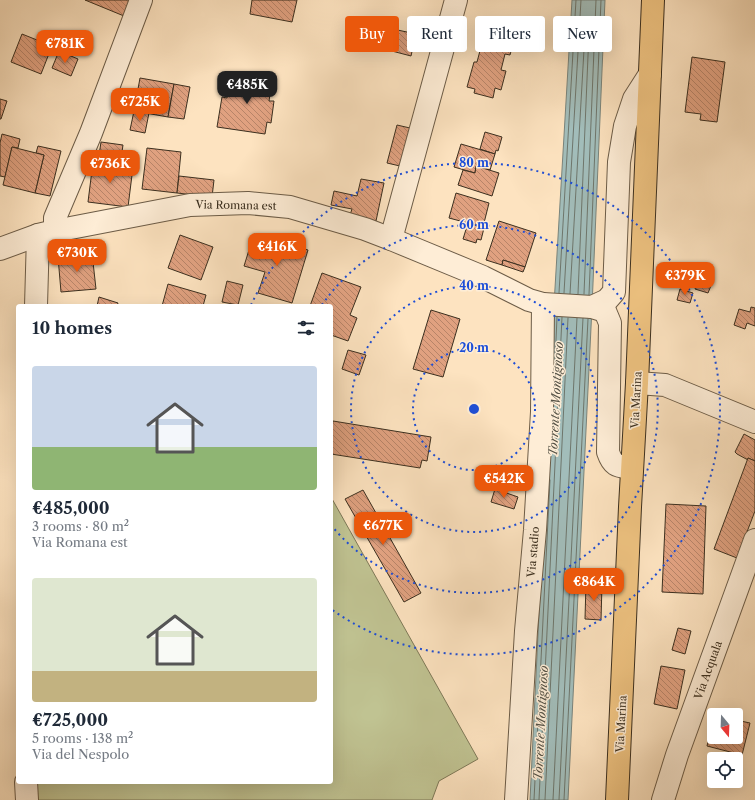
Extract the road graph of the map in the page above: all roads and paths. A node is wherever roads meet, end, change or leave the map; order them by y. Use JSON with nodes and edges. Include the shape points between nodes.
{"nodes":[{"id":1,"x":141,"y":0,"type":"edge"},
{"id":2,"x":456,"y":0,"type":"edge"},
{"id":3,"x":653,"y":0,"type":"edge"},
{"id":4,"x":650,"y":74,"type":"junction"},
{"id":5,"x":47,"y":233,"type":"junction"},
{"id":6,"x":391,"y":239,"type":"junction"},
{"id":7,"x":0,"y":249,"type":"edge"},
{"id":8,"x":36,"y":304,"type":"edge"},
{"id":9,"x":549,"y":304,"type":"junction"},
{"id":10,"x":592,"y":307,"type":"junction"},
{"id":11,"x":637,"y":383,"type":"junction"},
{"id":12,"x":755,"y":422,"type":"edge"},
{"id":13,"x":632,"y":468,"type":"junction"},
{"id":14,"x":755,"y":540,"type":"edge"},
{"id":15,"x":26,"y":784,"type":"edge"},
{"id":16,"x":27,"y":800,"type":"edge"},
{"id":17,"x":516,"y":800,"type":"edge"},
{"id":18,"x":617,"y":800,"type":"edge"},
{"id":19,"x":663,"y":800,"type":"edge"}],
"edges":[{"from":1,"to":5,"type":"street","via":[[90,133]]},
{"from":2,"to":6,"type":"street"},
{"from":3,"to":4,"type":"main road","name":"Via Marina"},
{"from":4,"to":10,"type":"street","via":[[634,98],[625,126],[619,162],[614,292],[607,300]]},
{"from":4,"to":11,"type":"main road","name":"Via Marina"},
{"from":5,"to":6,"type":"street","name":"Via Romana est","via":[[190,205],[248,203],[290,207]]},
{"from":5,"to":7,"type":"street","name":"Via Romana est"},
{"from":5,"to":8,"type":"street"},
{"from":6,"to":9,"type":"street","name":"Via Romana est","via":[[483,277],[529,300]]},
{"from":9,"to":10,"type":"street","name":"Via Romana est"},
{"from":9,"to":17,"type":"street","name":"Via stadio"},
{"from":10,"to":13,"type":"street","via":[[605,311],[610,323],[608,452],[611,462],[617,466]]},
{"from":11,"to":12,"type":"street","via":[[665,385]]},
{"from":11,"to":13,"type":"main road","name":"Via Marina"},
{"from":13,"to":18,"type":"main road","name":"Via Marina"},
{"from":14,"to":19,"type":"street","name":"Via Acquala"},
{"from":15,"to":16,"type":"street"}]}
